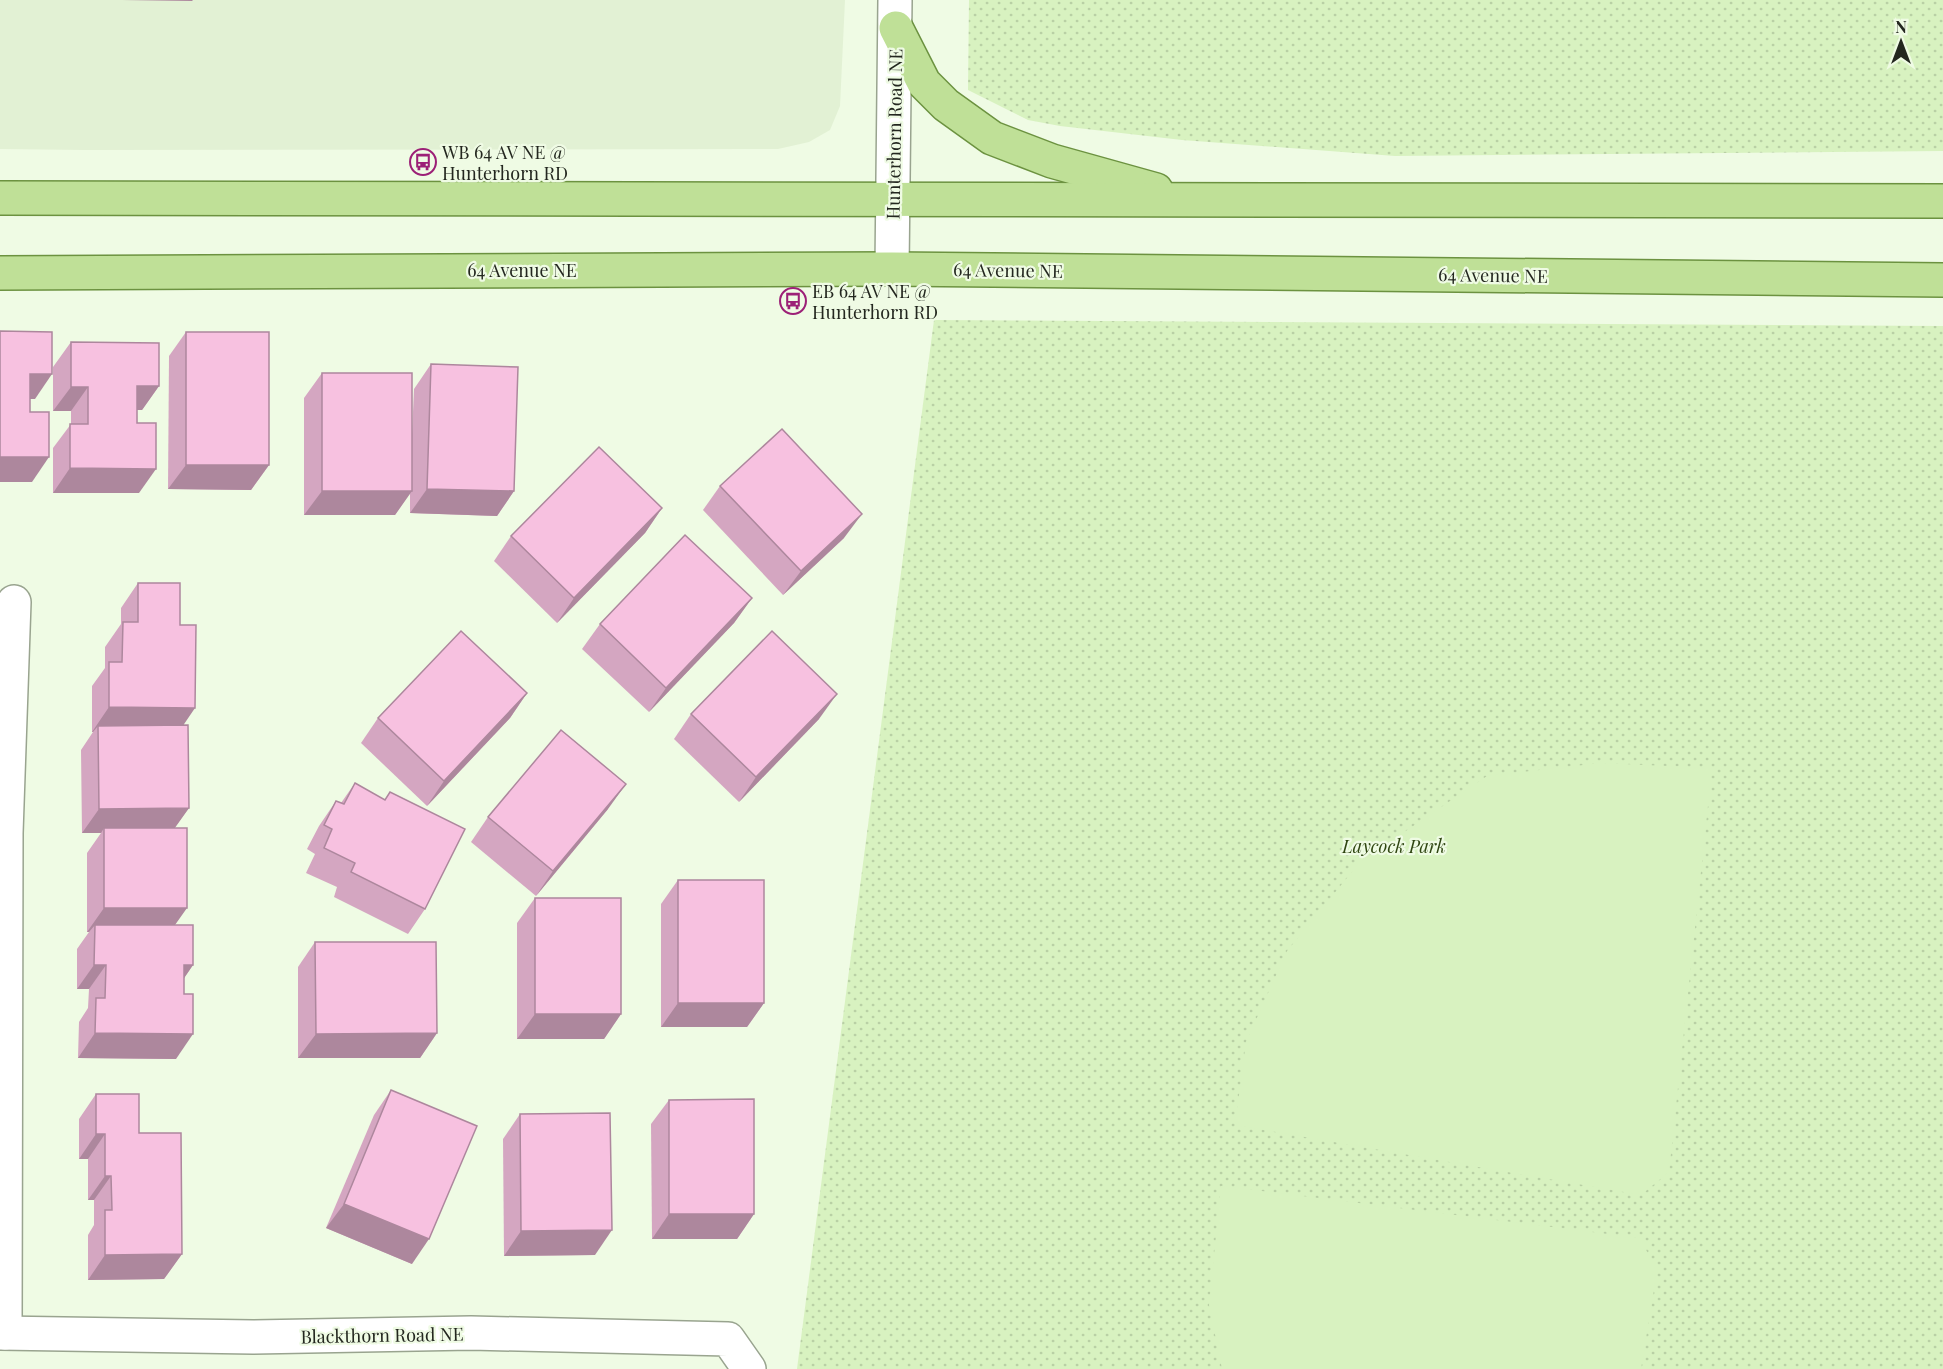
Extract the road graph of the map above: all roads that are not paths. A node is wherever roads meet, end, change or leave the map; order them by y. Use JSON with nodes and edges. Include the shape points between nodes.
{"nodes":[{"id":1,"x":896,"y":14,"type":"edge"},
{"id":2,"x":0,"y":198,"type":"edge"},
{"id":3,"x":893,"y":201,"type":"junction"},
{"id":4,"x":1195,"y":201,"type":"junction"},
{"id":5,"x":1943,"y":201,"type":"edge"},
{"id":6,"x":892,"y":269,"type":"junction"},
{"id":7,"x":0,"y":273,"type":"edge"},
{"id":8,"x":1943,"y":280,"type":"edge"},
{"id":9,"x":14,"y":602,"type":"dead end"},
{"id":10,"x":3,"y":833,"type":"edge"},
{"id":11,"x":2,"y":1333,"type":"edge"},
{"id":12,"x":749,"y":1369,"type":"edge"}],
"edges":[{"from":1,"to":3,"type":"street","name":"Hunterhorn Road NE"},
{"from":1,"to":4,"type":"main road","via":[[924,83],[946,105],[992,138],[1052,161]]},
{"from":2,"to":3,"type":"main road"},
{"from":3,"to":4,"type":"main road"},
{"from":3,"to":6,"type":"street","name":"Hunterhorn Road NE"},
{"from":4,"to":5,"type":"main road"},
{"from":6,"to":7,"type":"main road","name":"64 Avenue NE"},
{"from":6,"to":8,"type":"main road","name":"64 Avenue NE"},
{"from":9,"to":10,"type":"street"},
{"from":10,"to":11,"type":"street"},
{"from":11,"to":12,"type":"street","name":"Blackthorn Road NE","via":[[471,1333],[728,1339]]}]}
